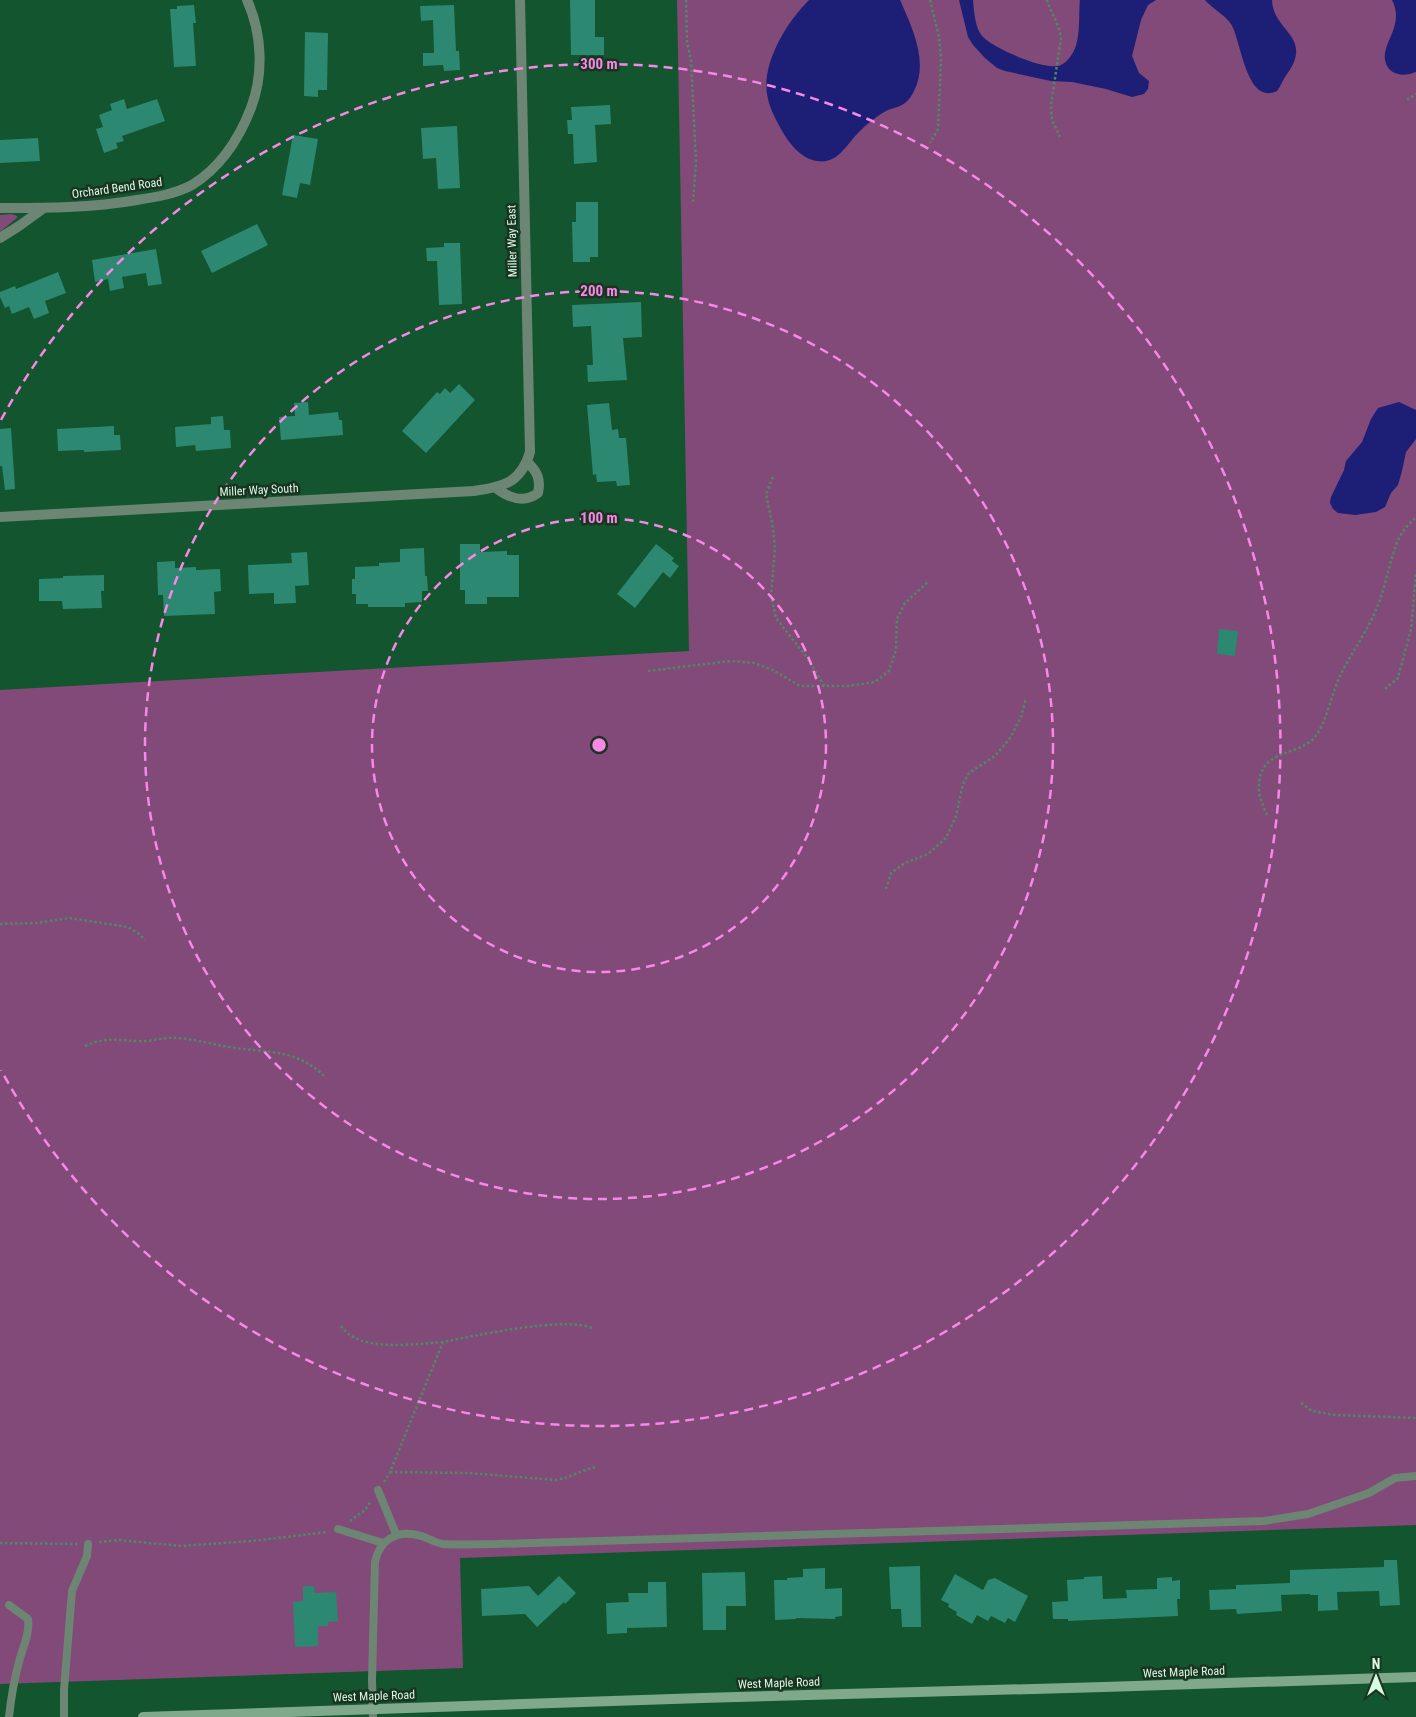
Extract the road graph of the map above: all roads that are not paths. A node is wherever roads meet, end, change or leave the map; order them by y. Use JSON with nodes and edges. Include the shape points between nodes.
{"nodes":[{"id":1,"x":246,"y":0,"type":"edge"},
{"id":2,"x":520,"y":0,"type":"edge"},
{"id":3,"x":0,"y":208,"type":"edge"},
{"id":4,"x":44,"y":208,"type":"junction"},
{"id":5,"x":0,"y":238,"type":"edge"},
{"id":6,"x":527,"y":462,"type":"junction"},
{"id":7,"x":516,"y":477,"type":"joint"},
{"id":8,"x":496,"y":488,"type":"junction"},
{"id":9,"x":0,"y":518,"type":"edge"},
{"id":10,"x":1416,"y":1476,"type":"edge"},
{"id":11,"x":378,"y":1490,"type":"road end"},
{"id":12,"x":338,"y":1529,"type":"road end"},
{"id":13,"x":396,"y":1534,"type":"junction"},
{"id":14,"x":383,"y":1543,"type":"junction"},
{"id":15,"x":88,"y":1544,"type":"road end"},
{"id":16,"x":9,"y":1605,"type":"dead end"},
{"id":17,"x":1416,"y":1676,"type":"edge"},
{"id":18,"x":373,"y":1713,"type":"edge"},
{"id":19,"x":9,"y":1717,"type":"edge"},
{"id":20,"x":64,"y":1717,"type":"edge"},
{"id":21,"x":142,"y":1717,"type":"edge"}],
"edges":[{"from":1,"to":4,"type":"street","name":"Orchard Bend Road","via":[[259,50],[256,97],[224,158],[192,184],[175,192],[96,206]]},
{"from":2,"to":6,"type":"street","name":"Miller Way East","via":[[530,442]]},
{"from":3,"to":4,"type":"street","name":"Orchard Bend Road"},
{"from":4,"to":5,"type":"street"},
{"from":6,"to":7,"type":"street","name":"Miller Way East"},
{"from":6,"to":8,"type":"street","via":[[536,470],[538,493],[523,499],[507,497]]},
{"from":7,"to":8,"type":"street","name":"Miller Way South"},
{"from":8,"to":9,"type":"street","name":"Miller Way South"},
{"from":10,"to":13,"type":"lane","via":[[1395,1478],[1369,1493],[1308,1514],[1264,1521],[497,1544],[441,1544],[417,1534]]},
{"from":11,"to":13,"type":"lane"},
{"from":12,"to":14,"type":"lane"},
{"from":13,"to":14,"type":"lane"},
{"from":14,"to":18,"type":"lane","via":[[375,1562]]},
{"from":15,"to":20,"type":"lane","via":[[87,1556],[72,1591]]},
{"from":16,"to":19,"type":"lane","via":[[28,1619],[29,1629],[11,1692]]},
{"from":17,"to":18,"type":"main road","name":"West Maple Road"},
{"from":18,"to":21,"type":"main road","name":"West Maple Road"}]}
